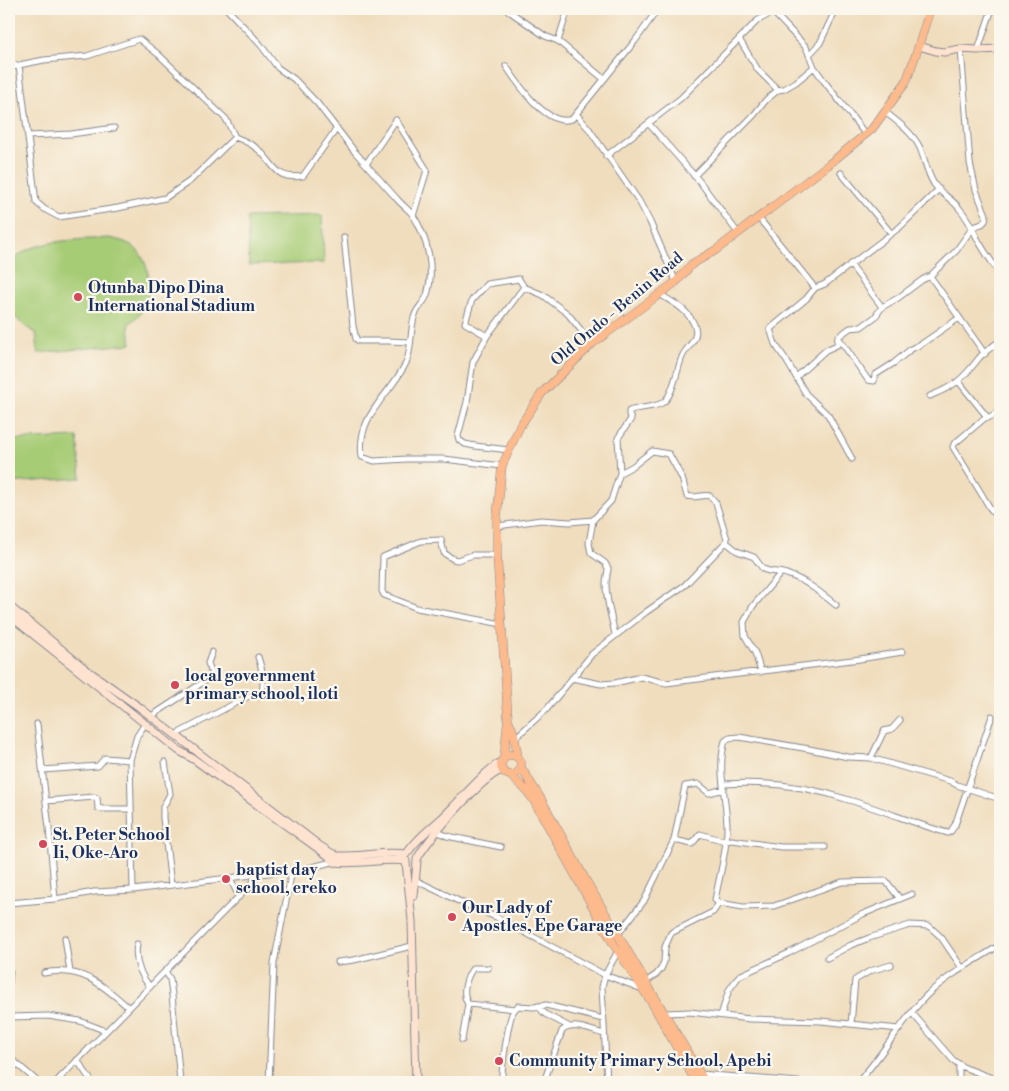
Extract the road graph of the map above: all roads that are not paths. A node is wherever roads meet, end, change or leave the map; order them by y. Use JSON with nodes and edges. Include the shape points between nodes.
{"nodes":[{"id":1,"x":227,"y":9,"type":"edge"},
{"id":2,"x":506,"y":9,"type":"edge"},
{"id":3,"x":568,"y":9,"type":"edge"},
{"id":4,"x":658,"y":9,"type":"edge"},
{"id":5,"x":836,"y":9,"type":"edge"},
{"id":6,"x":930,"y":9,"type":"edge"},
{"id":7,"x":992,"y":9,"type":"edge"},
{"id":8,"x":774,"y":10,"type":"edge"},
{"id":9,"x":739,"y":39,"type":"junction"},
{"id":10,"x":558,"y":41,"type":"junction"},
{"id":11,"x":919,"y":46,"type":"junction"},
{"id":12,"x":961,"y":49,"type":"junction"},
{"id":13,"x":1000,"y":49,"type":"edge"},
{"id":14,"x":978,"y":50,"type":"junction"},
{"id":15,"x":809,"y":55,"type":"junction"},
{"id":16,"x":19,"y":65,"type":"junction"},
{"id":17,"x":506,"y":66,"type":"dead end"},
{"id":18,"x":9,"y":67,"type":"edge"},
{"id":19,"x":814,"y":67,"type":"junction"},
{"id":20,"x":604,"y":79,"type":"junction"},
{"id":21,"x":778,"y":90,"type":"junction"},
{"id":22,"x":885,"y":112,"type":"junction"},
{"id":23,"x":577,"y":115,"type":"junction"},
{"id":24,"x":649,"y":124,"type":"junction"},
{"id":25,"x":114,"y":128,"type":"dead end"},
{"id":26,"x":337,"y":128,"type":"junction"},
{"id":27,"x":866,"y":135,"type":"junction"},
{"id":28,"x":28,"y":136,"type":"junction"},
{"id":29,"x":235,"y":137,"type":"junction"},
{"id":30,"x":606,"y":156,"type":"junction"},
{"id":31,"x":366,"y":164,"type":"junction"},
{"id":32,"x":841,"y":173,"type":"dead end"},
{"id":33,"x":694,"y":176,"type":"junction"},
{"id":34,"x":939,"y":189,"type":"junction"},
{"id":35,"x":413,"y":216,"type":"junction"},
{"id":36,"x":758,"y":217,"type":"junction"},
{"id":37,"x":973,"y":228,"type":"junction"},
{"id":38,"x":738,"y":233,"type":"junction"},
{"id":39,"x":891,"y":233,"type":"junction"},
{"id":40,"x":344,"y":237,"type":"dead end"},
{"id":41,"x":850,"y":264,"type":"junction"},
{"id":42,"x":1000,"y":274,"type":"edge"},
{"id":43,"x":930,"y":276,"type":"junction"},
{"id":44,"x":676,"y":282,"type":"junction"},
{"id":45,"x":524,"y":287,"type":"junction"},
{"id":46,"x":815,"y":288,"type":"junction"},
{"id":47,"x":659,"y":294,"type":"junction"},
{"id":48,"x":882,"y":307,"type":"junction"},
{"id":49,"x":959,"y":318,"type":"junction"},
{"id":50,"x":486,"y":336,"type":"junction"},
{"id":51,"x":838,"y":337,"type":"junction"},
{"id":52,"x":1000,"y":340,"type":"edge"},
{"id":53,"x":410,"y":342,"type":"junction"},
{"id":54,"x":592,"y":344,"type":"junction"},
{"id":55,"x":985,"y":354,"type":"junction"},
{"id":56,"x":796,"y":377,"type":"junction"},
{"id":57,"x":959,"y":382,"type":"junction"},
{"id":58,"x":930,"y":396,"type":"dead end"},
{"id":59,"x":1000,"y":411,"type":"edge"},
{"id":60,"x":986,"y":417,"type":"junction"},
{"id":61,"x":508,"y":450,"type":"junction"},
{"id":62,"x":852,"y":459,"type":"dead end"},
{"id":63,"x":502,"y":466,"type":"junction"},
{"id":64,"x":620,"y":473,"type":"junction"},
{"id":65,"x":593,"y":520,"type":"junction"},
{"id":66,"x":1000,"y":520,"type":"edge"},
{"id":67,"x":498,"y":526,"type":"junction"},
{"id":68,"x":726,"y":542,"type":"junction"},
{"id":69,"x":496,"y":555,"type":"junction"},
{"id":70,"x":780,"y":574,"type":"junction"},
{"id":71,"x":836,"y":605,"type":"dead end"},
{"id":72,"x":9,"y":606,"type":"edge"},
{"id":73,"x":9,"y":615,"type":"edge"},
{"id":74,"x":502,"y":624,"type":"junction"},
{"id":75,"x":615,"y":635,"type":"junction"},
{"id":76,"x":212,"y":652,"type":"dead end"},
{"id":77,"x":902,"y":652,"type":"dead end"},
{"id":78,"x":258,"y":657,"type":"dead end"},
{"id":79,"x":761,"y":672,"type":"junction"},
{"id":80,"x":572,"y":678,"type":"junction"},
{"id":81,"x":992,"y":716,"type":"dead end"},
{"id":82,"x":150,"y":717,"type":"junction"},
{"id":83,"x":508,"y":718,"type":"junction"},
{"id":84,"x":900,"y":720,"type":"dead end"},
{"id":85,"x":37,"y":724,"type":"dead end"},
{"id":86,"x":144,"y":724,"type":"junction"},
{"id":87,"x":175,"y":735,"type":"junction"},
{"id":88,"x":515,"y":738,"type":"junction"},
{"id":89,"x":518,"y":758,"type":"junction"},
{"id":90,"x":871,"y":758,"type":"junction"},
{"id":91,"x":130,"y":760,"type":"junction"},
{"id":92,"x":503,"y":760,"type":"junction"},
{"id":93,"x":165,"y":762,"type":"dead end"},
{"id":94,"x":521,"y":768,"type":"junction"},
{"id":95,"x":43,"y":770,"type":"junction"},
{"id":96,"x":502,"y":770,"type":"junction"},
{"id":97,"x":511,"y":776,"type":"junction"},
{"id":98,"x":724,"y":786,"type":"junction"},
{"id":99,"x":967,"y":788,"type":"junction"},
{"id":100,"x":1000,"y":799,"type":"edge"},
{"id":101,"x":46,"y":801,"type":"junction"},
{"id":102,"x":131,"y":808,"type":"junction"},
{"id":103,"x":436,"y":831,"type":"junction"},
{"id":104,"x":674,"y":840,"type":"junction"},
{"id":105,"x":725,"y":841,"type":"junction"},
{"id":106,"x":501,"y":847,"type":"dead end"},
{"id":107,"x":825,"y":847,"type":"dead end"},
{"id":108,"x":407,"y":857,"type":"junction"},
{"id":109,"x":333,"y":858,"type":"junction"},
{"id":110,"x":417,"y":860,"type":"junction"},
{"id":111,"x":292,"y":870,"type":"junction"},
{"id":112,"x":262,"y":874,"type":"junction"},
{"id":113,"x":230,"y":878,"type":"junction"},
{"id":114,"x":415,"y":880,"type":"junction"},
{"id":115,"x":171,"y":885,"type":"junction"},
{"id":116,"x":133,"y":890,"type":"junction"},
{"id":117,"x":912,"y":894,"type":"dead end"},
{"id":118,"x":239,"y":897,"type":"junction"},
{"id":119,"x":55,"y":899,"type":"junction"},
{"id":120,"x":900,"y":899,"type":"junction"},
{"id":121,"x":9,"y":903,"type":"edge"},
{"id":122,"x":719,"y":903,"type":"junction"},
{"id":123,"x":412,"y":921,"type":"junction"},
{"id":124,"x":618,"y":934,"type":"junction"},
{"id":125,"x":65,"y":938,"type":"dead end"},
{"id":126,"x":138,"y":944,"type":"dead end"},
{"id":127,"x":1000,"y":945,"type":"edge"},
{"id":128,"x":412,"y":946,"type":"junction"},
{"id":129,"x":618,"y":951,"type":"junction"},
{"id":130,"x":827,"y":958,"type":"dead end"},
{"id":131,"x":338,"y":962,"type":"dead end"},
{"id":132,"x":891,"y":965,"type":"dead end"},
{"id":133,"x":488,"y":968,"type":"dead end"},
{"id":134,"x":962,"y":968,"type":"junction"},
{"id":135,"x":165,"y":971,"type":"junction"},
{"id":136,"x":10,"y":972,"type":"dead end"},
{"id":137,"x":70,"y":972,"type":"junction"},
{"id":138,"x":44,"y":973,"type":"dead end"},
{"id":139,"x":605,"y":975,"type":"junction"},
{"id":140,"x":9,"y":982,"type":"edge"},
{"id":141,"x":642,"y":985,"type":"junction"},
{"id":142,"x":150,"y":988,"type":"junction"},
{"id":143,"x":468,"y":1004,"type":"junction"},
{"id":144,"x":538,"y":1006,"type":"junction"},
{"id":145,"x":129,"y":1008,"type":"junction"},
{"id":146,"x":515,"y":1009,"type":"junction"},
{"id":147,"x":666,"y":1013,"type":"junction"},
{"id":148,"x":912,"y":1013,"type":"junction"},
{"id":149,"x":721,"y":1015,"type":"junction"},
{"id":150,"x":9,"y":1017,"type":"edge"},
{"id":151,"x":603,"y":1019,"type":"junction"},
{"id":152,"x":851,"y":1024,"type":"junction"},
{"id":153,"x":568,"y":1026,"type":"junction"},
{"id":154,"x":899,"y":1029,"type":"junction"},
{"id":155,"x":106,"y":1031,"type":"junction"},
{"id":156,"x":604,"y":1034,"type":"junction"},
{"id":157,"x":462,"y":1040,"type":"dead end"},
{"id":158,"x":9,"y":1057,"type":"edge"},
{"id":159,"x":77,"y":1060,"type":"junction"},
{"id":160,"x":959,"y":1065,"type":"junction"},
{"id":161,"x":700,"y":1074,"type":"junction"},
{"id":162,"x":546,"y":1076,"type":"dead end"},
{"id":163,"x":1000,"y":1081,"type":"edge"},
{"id":164,"x":38,"y":1082,"type":"edge"},
{"id":165,"x":56,"y":1082,"type":"edge"},
{"id":166,"x":92,"y":1082,"type":"edge"},
{"id":167,"x":180,"y":1082,"type":"edge"},
{"id":168,"x":269,"y":1082,"type":"edge"},
{"id":169,"x":416,"y":1082,"type":"edge"},
{"id":170,"x":502,"y":1082,"type":"edge"},
{"id":171,"x":607,"y":1082,"type":"edge"},
{"id":172,"x":696,"y":1082,"type":"edge"},
{"id":173,"x":705,"y":1082,"type":"edge"},
{"id":174,"x":798,"y":1082,"type":"edge"},
{"id":175,"x":858,"y":1082,"type":"edge"},
{"id":176,"x":964,"y":1082,"type":"edge"}],
"edges":[{"from":1,"to":26,"type":"street","via":[[278,68],[294,79]]},
{"from":2,"to":10,"type":"street","via":[[545,36]]},
{"from":3,"to":10,"type":"street"},
{"from":4,"to":20,"type":"street"},
{"from":5,"to":15,"type":"street","via":[[820,43]]},
{"from":6,"to":11,"type":"main road","name":"Old Ondo - Benin Road"},
{"from":7,"to":14,"type":"street"},
{"from":8,"to":9,"type":"street"},
{"from":8,"to":15,"type":"street"},
{"from":9,"to":21,"type":"street","via":[[758,70]]},
{"from":9,"to":24,"type":"street","via":[[681,98]]},
{"from":10,"to":20,"type":"street"},
{"from":11,"to":12,"type":"street","via":[[936,51]]},
{"from":11,"to":22,"type":"main road","name":"Old Ondo - Benin Road","via":[[906,82]]},
{"from":12,"to":14,"type":"street"},
{"from":12,"to":37,"type":"street","via":[[970,163],[986,215],[982,224]]},
{"from":13,"to":14,"type":"street"},
{"from":15,"to":19,"type":"street"},
{"from":16,"to":18,"type":"street"},
{"from":16,"to":28,"type":"street"},
{"from":16,"to":29,"type":"street","via":[[87,56],[139,39],[226,119]]},
{"from":17,"to":23,"type":"street","via":[[528,97],[546,112],[565,122]]},
{"from":19,"to":21,"type":"street","via":[[796,82]]},
{"from":19,"to":27,"type":"street"},
{"from":20,"to":23,"type":"street"},
{"from":21,"to":33,"type":"street"},
{"from":22,"to":27,"type":"main road","name":"Old Ondo - Benin Road"},
{"from":22,"to":34,"type":"street","via":[[914,139],[927,171]]},
{"from":23,"to":30,"type":"street"},
{"from":24,"to":30,"type":"street"},
{"from":24,"to":33,"type":"street"},
{"from":25,"to":28,"type":"street"},
{"from":26,"to":29,"type":"street","via":[[302,176],[290,178],[278,172],[259,150]]},
{"from":26,"to":31,"type":"street"},
{"from":27,"to":36,"type":"main road","name":"Old Ondo - Benin Road"},
{"from":28,"to":29,"type":"street","via":[[36,202],[44,210],[59,216],[166,198],[190,181]]},
{"from":30,"to":44,"type":"street","via":[[639,201]]},
{"from":31,"to":35,"type":"street"},
{"from":31,"to":35,"type":"street","via":[[396,120],[427,170]]},
{"from":32,"to":39,"type":"street"},
{"from":33,"to":38,"type":"street"},
{"from":34,"to":37,"type":"street","via":[[960,208]]},
{"from":34,"to":39,"type":"street","via":[[909,220]]},
{"from":35,"to":53,"type":"street","via":[[426,243],[431,273],[426,298],[413,319]]},
{"from":36,"to":38,"type":"main road","name":"Old Ondo - Benin Road"},
{"from":36,"to":46,"type":"street"},
{"from":37,"to":42,"type":"street"},
{"from":37,"to":43,"type":"street","via":[[956,251]]},
{"from":38,"to":44,"type":"main road","name":"Old Ondo - Benin Road","via":[[692,264]]},
{"from":39,"to":41,"type":"street"},
{"from":40,"to":53,"type":"street","via":[[356,339],[359,342]]},
{"from":41,"to":46,"type":"street"},
{"from":41,"to":48,"type":"street"},
{"from":43,"to":48,"type":"street"},
{"from":43,"to":49,"type":"street"},
{"from":44,"to":47,"type":"main road","name":"Old Ondo - Benin Road"},
{"from":45,"to":50,"type":"street"},
{"from":45,"to":50,"type":"street","via":[[519,279],[487,284],[472,300],[465,323]]},
{"from":45,"to":54,"type":"street","via":[[543,295],[568,314]]},
{"from":46,"to":56,"type":"street","via":[[770,328],[775,344]]},
{"from":47,"to":54,"type":"main road","name":"Old Ondo - Benin Road"},
{"from":47,"to":64,"type":"street","via":[[681,307],[695,327],[696,335],[685,350],[665,401],[629,411],[631,419],[618,438]]},
{"from":48,"to":51,"type":"street","via":[[861,327],[850,328]]},
{"from":49,"to":51,"type":"street","via":[[911,348],[902,358],[875,375],[874,381],[868,380]]},
{"from":49,"to":55,"type":"street"},
{"from":50,"to":61,"type":"street","via":[[473,362],[458,440],[465,444]]},
{"from":51,"to":56,"type":"street","via":[[837,345],[826,350]]},
{"from":52,"to":55,"type":"street"},
{"from":53,"to":63,"type":"street","via":[[406,361],[363,429],[362,456],[374,461],[444,460]]},
{"from":54,"to":61,"type":"main road","name":"Old Ondo - Benin Road","via":[[535,401]]},
{"from":55,"to":57,"type":"street"},
{"from":56,"to":62,"type":"street","via":[[806,394],[828,415]]},
{"from":57,"to":58,"type":"street"},
{"from":57,"to":60,"type":"street"},
{"from":59,"to":60,"type":"street","via":[[989,419]]},
{"from":60,"to":66,"type":"street","via":[[952,447]]},
{"from":61,"to":63,"type":"main road","name":"Old Ondo - Benin Road"},
{"from":63,"to":67,"type":"main road","name":"Old Ondo - Benin Road"},
{"from":64,"to":65,"type":"street","via":[[611,501]]},
{"from":64,"to":68,"type":"street","via":[[652,451],[669,454],[687,496],[706,495],[716,503],[728,539]]},
{"from":65,"to":67,"type":"street","via":[[541,520]]},
{"from":65,"to":75,"type":"street","via":[[589,549],[608,568],[606,583]]},
{"from":67,"to":69,"type":"main road","name":"Old Ondo - Benin Road"},
{"from":68,"to":70,"type":"street","via":[[737,551],[754,557],[762,569]]},
{"from":68,"to":75,"type":"street","via":[[685,585]]},
{"from":69,"to":74,"type":"main road","name":"Old Ondo - Benin Road"},
{"from":69,"to":74,"type":"street","via":[[473,555],[457,560],[444,553],[441,540],[421,541],[383,557],[382,590],[384,595],[416,608]]},
{"from":70,"to":71,"type":"street","via":[[788,574],[817,590]]},
{"from":70,"to":79,"type":"street","via":[[744,622],[745,636]]},
{"from":72,"to":82,"type":"street"},
{"from":73,"to":86,"type":"street"},
{"from":74,"to":83,"type":"main road","name":"Old Ondo - Benin Road"},
{"from":75,"to":80,"type":"street","via":[[592,654]]},
{"from":76,"to":82,"type":"street","via":[[208,662],[212,676]]},
{"from":77,"to":79,"type":"street"},
{"from":78,"to":87,"type":"street","via":[[262,668],[263,692],[260,696],[249,696]]},
{"from":79,"to":80,"type":"street","via":[[666,683],[641,677],[601,684]]},
{"from":80,"to":88,"type":"street","via":[[547,709]]},
{"from":81,"to":99,"type":"street"},
{"from":82,"to":87,"type":"street"},
{"from":83,"to":88,"type":"main road","name":"Old Ondo - Benin Road"},
{"from":83,"to":92,"type":"main road","name":"Old Ondo - Benin Road"},
{"from":84,"to":90,"type":"street","via":[[892,730],[884,731]]},
{"from":85,"to":95,"type":"street"},
{"from":86,"to":91,"type":"street"},
{"from":86,"to":109,"type":"street"},
{"from":87,"to":109,"type":"street"},
{"from":88,"to":89,"type":"main road","name":"Old Ondo - Benin Road"},
{"from":89,"to":92,"type":"main road","via":[[509,755]]},
{"from":89,"to":94,"type":"main road","name":"Old Ondo - Benin Road"},
{"from":90,"to":98,"type":"street","via":[[848,758],[739,737],[729,738],[721,755]]},
{"from":90,"to":99,"type":"street"},
{"from":91,"to":95,"type":"street","via":[[106,758],[98,766]]},
{"from":91,"to":102,"type":"street"},
{"from":92,"to":96,"type":"main road","name":"Old Ondo - Benin Road"},
{"from":92,"to":108,"type":"street","via":[[479,778],[416,842]]},
{"from":93,"to":115,"type":"street","via":[[170,794],[162,808],[162,818]]},
{"from":94,"to":97,"type":"main road","via":[[518,774]]},
{"from":94,"to":124,"type":"main road","name":"Old Ondo - Benin Road"},
{"from":95,"to":101,"type":"street"},
{"from":96,"to":97,"type":"main road","name":"Old Ondo - Benin Road"},
{"from":96,"to":103,"type":"street","via":[[487,778]]},
{"from":97,"to":129,"type":"main road","name":"Old Ondo - Benin Road","via":[[533,799]]},
{"from":98,"to":99,"type":"street","via":[[746,782],[825,793],[948,834]]},
{"from":98,"to":104,"type":"street","via":[[709,793],[698,784],[684,786]]},
{"from":98,"to":105,"type":"street"},
{"from":99,"to":100,"type":"street"},
{"from":101,"to":102,"type":"street","via":[[94,797],[102,810]]},
{"from":101,"to":119,"type":"street"},
{"from":102,"to":116,"type":"street"},
{"from":103,"to":106,"type":"street"},
{"from":103,"to":110,"type":"street"},
{"from":104,"to":105,"type":"street","via":[[692,844],[700,834]]},
{"from":104,"to":124,"type":"street","via":[[644,900]]},
{"from":105,"to":107,"type":"street","via":[[781,848]]},
{"from":105,"to":122,"type":"street","via":[[715,900]]},
{"from":108,"to":109,"type":"street","via":[[348,864]]},
{"from":108,"to":110,"type":"street","via":[[415,854]]},
{"from":108,"to":110,"type":"street","via":[[412,864]]},
{"from":108,"to":123,"type":"street"},
{"from":109,"to":111,"type":"street","via":[[308,868]]},
{"from":110,"to":114,"type":"street"},
{"from":111,"to":112,"type":"street"},
{"from":111,"to":168,"type":"street","via":[[274,963]]},
{"from":112,"to":113,"type":"street"},
{"from":112,"to":118,"type":"street"},
{"from":113,"to":115,"type":"street"},
{"from":113,"to":118,"type":"street"},
{"from":114,"to":123,"type":"street"},
{"from":114,"to":139,"type":"street","via":[[496,916]]},
{"from":115,"to":116,"type":"street"},
{"from":116,"to":119,"type":"street"},
{"from":117,"to":120,"type":"street"},
{"from":118,"to":135,"type":"street"},
{"from":119,"to":121,"type":"street"},
{"from":120,"to":122,"type":"street","via":[[886,881],[864,881],[842,882],[774,906],[743,907]]},
{"from":120,"to":149,"type":"street","via":[[739,976],[729,990]]},
{"from":122,"to":141,"type":"street","via":[[713,912],[671,933],[661,969]]},
{"from":123,"to":128,"type":"street"},
{"from":124,"to":141,"type":"main road","name":"Old Ondo - Benin Road"},
{"from":125,"to":137,"type":"street"},
{"from":126,"to":142,"type":"street","via":[[136,951],[141,976]]},
{"from":127,"to":134,"type":"street"},
{"from":128,"to":131,"type":"street"},
{"from":128,"to":169,"type":"street"},
{"from":129,"to":139,"type":"street"},
{"from":129,"to":141,"type":"main road","name":"Old Ondo - Benin Road"},
{"from":130,"to":134,"type":"street","via":[[851,944],[910,925],[929,926],[941,937]]},
{"from":132,"to":152,"type":"street","via":[[855,980]]},
{"from":133,"to":143,"type":"street","via":[[474,968],[470,972],[464,998]]},
{"from":134,"to":148,"type":"street","via":[[928,994]]},
{"from":135,"to":142,"type":"street"},
{"from":135,"to":167,"type":"street","via":[[170,979]]},
{"from":136,"to":140,"type":"street"},
{"from":137,"to":138,"type":"street"},
{"from":137,"to":145,"type":"street","via":[[85,975]]},
{"from":139,"to":141,"type":"street"},
{"from":139,"to":151,"type":"street"},
{"from":141,"to":147,"type":"main road","name":"Old Ondo - Benin Road"},
{"from":141,"to":172,"type":"main road","name":"Old Ondo - Benin Road"},
{"from":142,"to":145,"type":"street"},
{"from":143,"to":146,"type":"street"},
{"from":143,"to":157,"type":"street"},
{"from":144,"to":146,"type":"street","via":[[518,1006]]},
{"from":144,"to":151,"type":"street","via":[[546,1005]]},
{"from":144,"to":153,"type":"street","via":[[545,1014]]},
{"from":145,"to":155,"type":"street"},
{"from":146,"to":170,"type":"street","via":[[510,1020]]},
{"from":147,"to":149,"type":"street"},
{"from":147,"to":161,"type":"main road","name":"Old Ondo - Benin Road"},
{"from":148,"to":154,"type":"street"},
{"from":148,"to":160,"type":"street"},
{"from":149,"to":152,"type":"street"},
{"from":150,"to":155,"type":"street","via":[[48,1016],[80,1021]]},
{"from":151,"to":156,"type":"street"},
{"from":152,"to":154,"type":"street"},
{"from":153,"to":156,"type":"street"},
{"from":153,"to":162,"type":"street","via":[[562,1031]]},
{"from":154,"to":175,"type":"street"},
{"from":155,"to":159,"type":"street"},
{"from":156,"to":171,"type":"street"},
{"from":158,"to":164,"type":"street"},
{"from":159,"to":165,"type":"street"},
{"from":159,"to":166,"type":"street"},
{"from":160,"to":163,"type":"street"},
{"from":160,"to":176,"type":"street","via":[[959,1080]]},
{"from":161,"to":173,"type":"main road","name":"Old Ondo - Benin Road"},
{"from":161,"to":174,"type":"street"}]}
